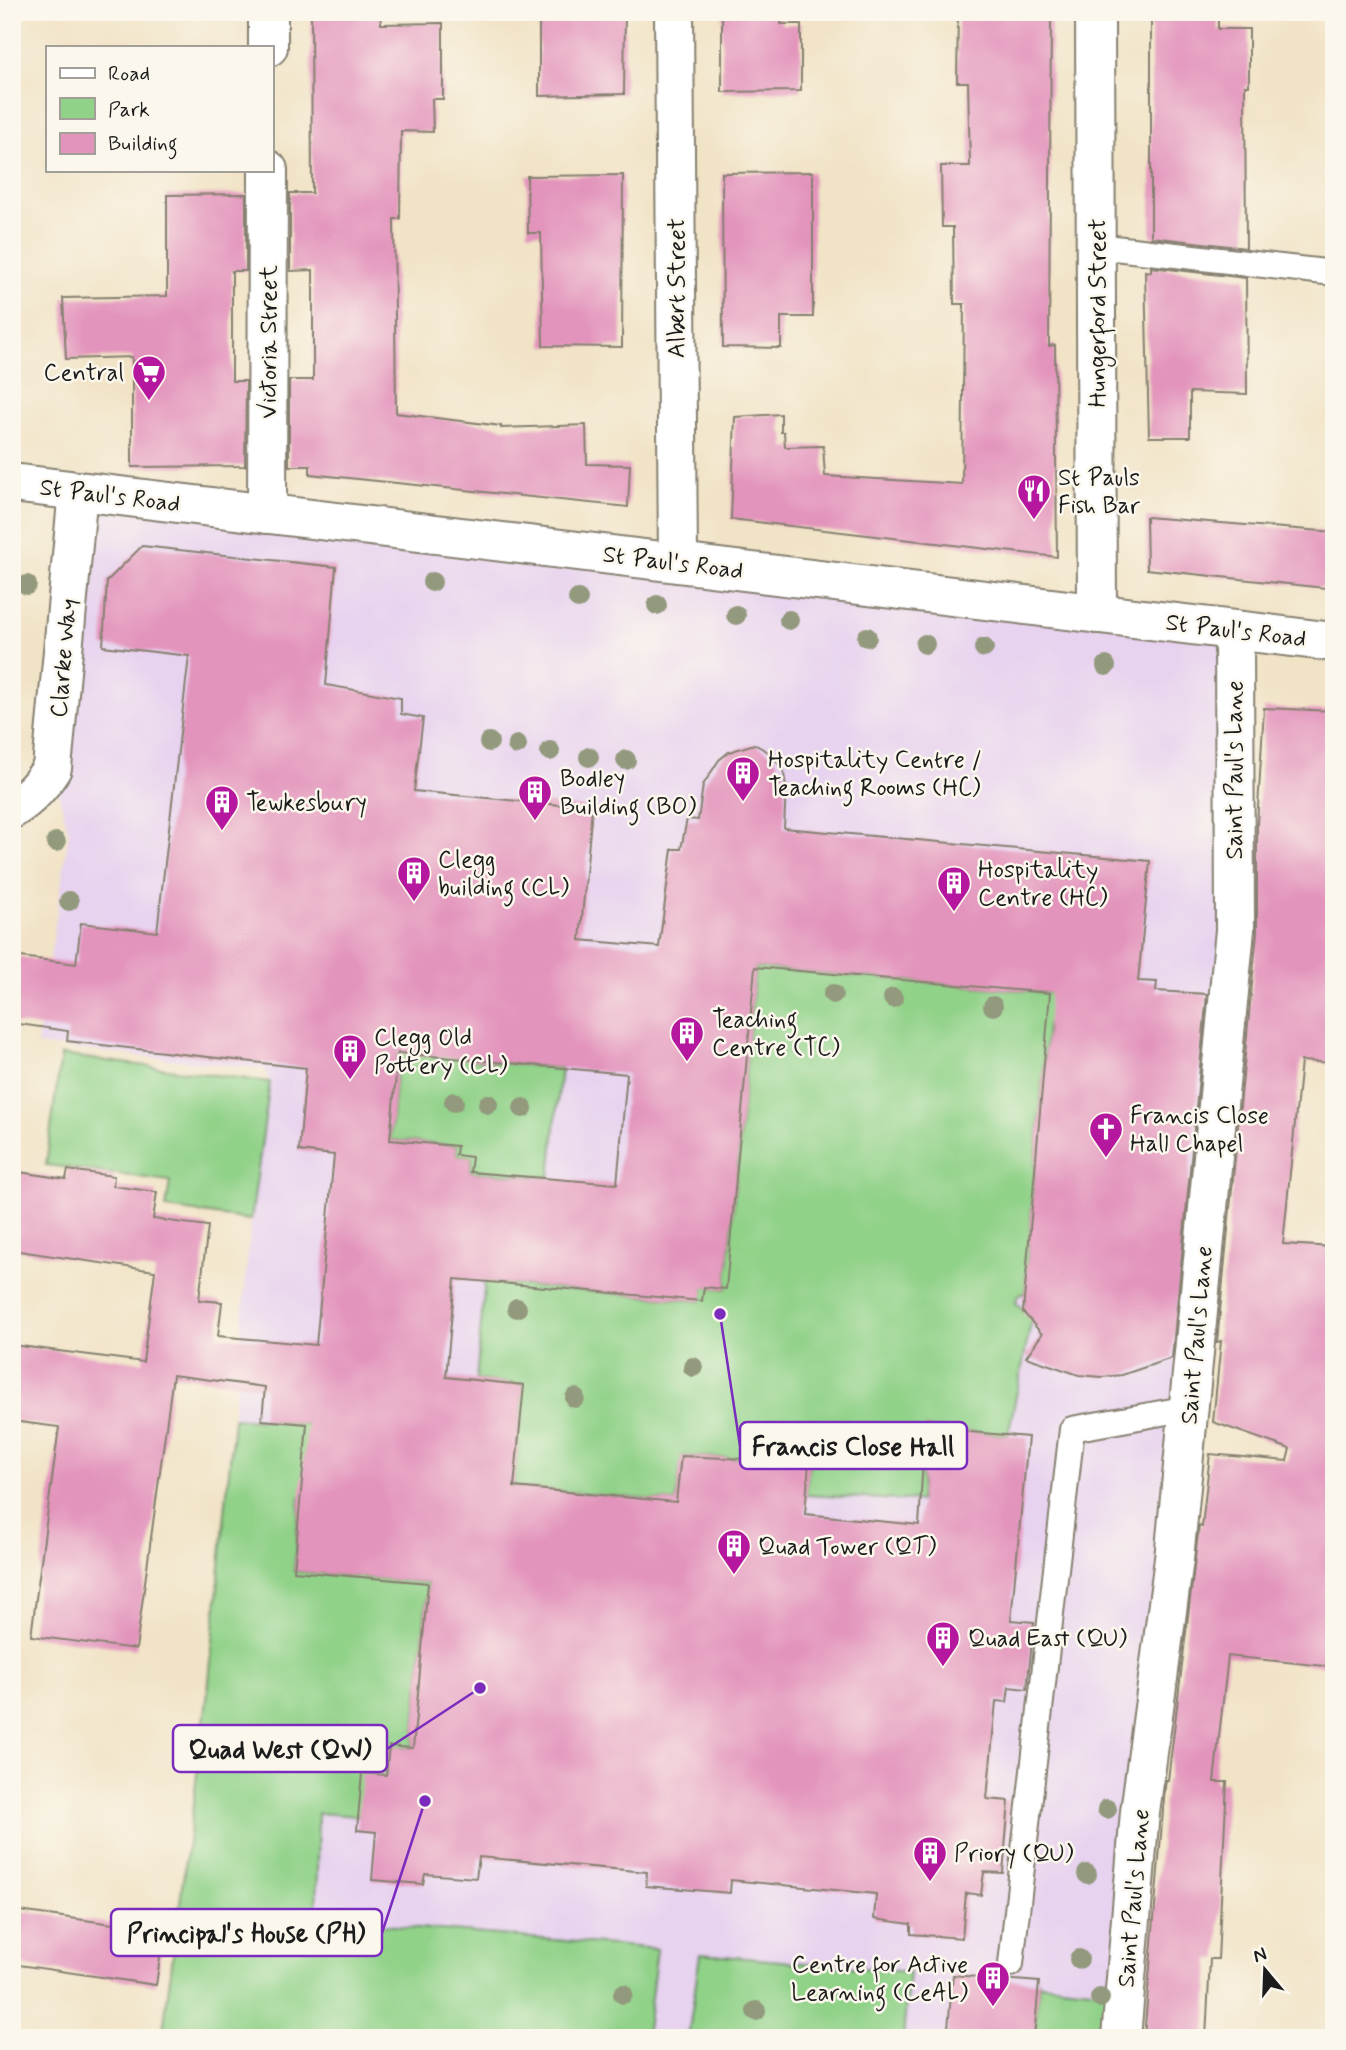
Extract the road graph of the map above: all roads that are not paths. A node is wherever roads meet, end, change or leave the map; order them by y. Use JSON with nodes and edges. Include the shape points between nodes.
{"nodes":[{"id":1,"x":268,"y":12,"type":"edge"},
{"id":2,"x":674,"y":12,"type":"edge"},
{"id":3,"x":1096,"y":12,"type":"edge"},
{"id":4,"x":268,"y":46,"type":"edge"},
{"id":5,"x":268,"y":172,"type":"edge"},
{"id":6,"x":1097,"y":246,"type":"junction"},
{"id":7,"x":1334,"y":273,"type":"edge"},
{"id":8,"x":12,"y":483,"type":"edge"},
{"id":9,"x":78,"y":491,"type":"junction"},
{"id":10,"x":267,"y":514,"type":"junction"},
{"id":11,"x":678,"y":563,"type":"junction"},
{"id":12,"x":1097,"y":614,"type":"junction"},
{"id":13,"x":1234,"y":630,"type":"junction"},
{"id":14,"x":1334,"y":642,"type":"edge"},
{"id":15,"x":12,"y":809,"type":"edge"},
{"id":16,"x":1189,"y":1408,"type":"junction"},
{"id":17,"x":1011,"y":1964,"type":"dead end"},
{"id":18,"x":1121,"y":2038,"type":"edge"}],
"edges":[{"from":1,"to":4,"type":"street"},
{"from":2,"to":11,"type":"street","name":"Albert Street"},
{"from":3,"to":6,"type":"street","name":"Hungerford Street"},
{"from":5,"to":10,"type":"street","name":"Victoria Street"},
{"from":6,"to":7,"type":"lane"},
{"from":6,"to":12,"type":"street","name":"Hungerford Street"},
{"from":8,"to":9,"type":"street","name":"St Paul's Road"},
{"from":9,"to":10,"type":"street","name":"St Paul's Road"},
{"from":9,"to":15,"type":"street","name":"Clarke Way","via":[[52,768],[35,792]]},
{"from":10,"to":11,"type":"street","name":"St Paul's Road"},
{"from":11,"to":12,"type":"street","name":"St Paul's Road"},
{"from":12,"to":13,"type":"street","name":"St Paul's Road"},
{"from":13,"to":14,"type":"street","name":"St Paul's Road"},
{"from":13,"to":16,"type":"street","name":"Saint Paul's Lane","via":[[1235,930]]},
{"from":16,"to":17,"type":"lane","via":[[1072,1429]]},
{"from":16,"to":18,"type":"street","name":"Saint Paul's Lane","via":[[1140,1812]]}]}
